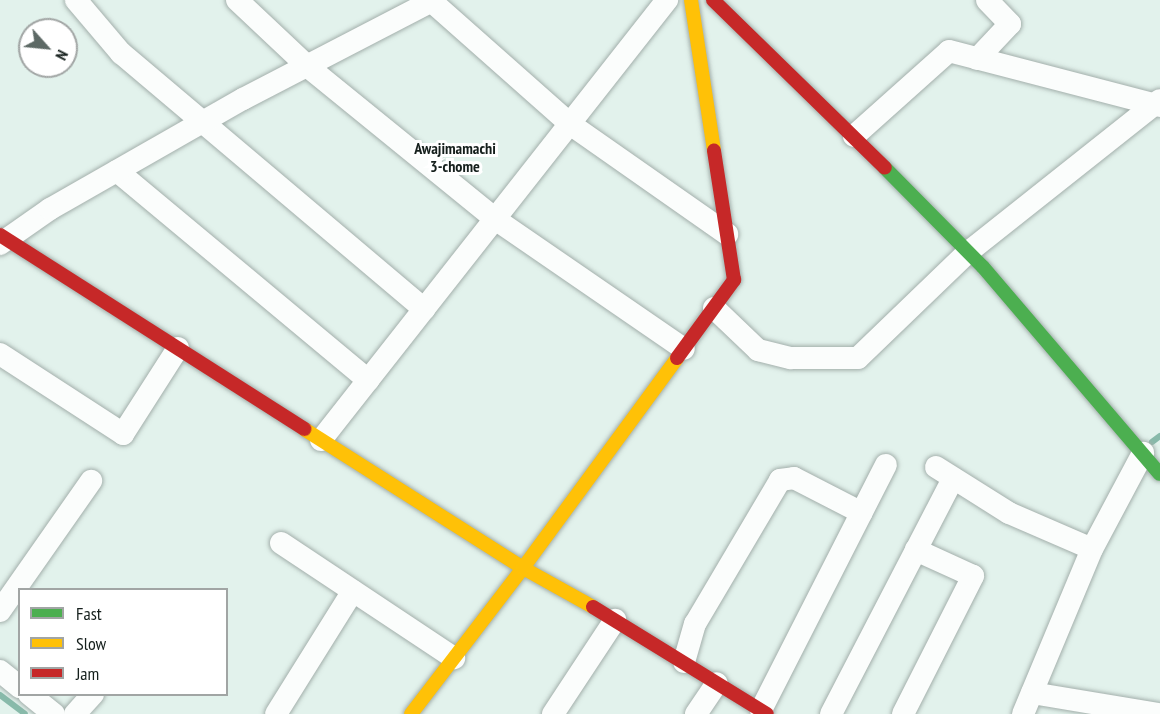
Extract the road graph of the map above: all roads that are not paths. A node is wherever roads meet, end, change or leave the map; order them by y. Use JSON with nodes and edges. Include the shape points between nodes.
{"nodes":[{"id":1,"x":76,"y":0,"type":"edge"},
{"id":2,"x":237,"y":0,"type":"edge"},
{"id":3,"x":432,"y":0,"type":"edge"},
{"id":4,"x":667,"y":0,"type":"edge"},
{"id":5,"x":691,"y":0,"type":"edge"},
{"id":6,"x":713,"y":0,"type":"edge"},
{"id":7,"x":987,"y":0,"type":"edge"},
{"id":8,"x":977,"y":59,"type":"junction"},
{"id":9,"x":307,"y":66,"type":"junction"},
{"id":10,"x":1158,"y":103,"type":"edge"},
{"id":11,"x":202,"y":122,"type":"junction"},
{"id":12,"x":570,"y":124,"type":"junction"},
{"id":13,"x":854,"y":136,"type":"junction"},
{"id":14,"x":117,"y":171,"type":"junction"},
{"id":15,"x":495,"y":219,"type":"junction"},
{"id":16,"x":727,"y":234,"type":"junction"},
{"id":17,"x":2,"y":240,"type":"edge"},
{"id":18,"x":967,"y":253,"type":"junction"},
{"id":19,"x":714,"y":308,"type":"junction"},
{"id":20,"x":424,"y":309,"type":"junction"},
{"id":21,"x":178,"y":348,"type":"junction"},
{"id":22,"x":684,"y":349,"type":"junction"},
{"id":23,"x":0,"y":354,"type":"edge"},
{"id":24,"x":368,"y":380,"type":"junction"},
{"id":25,"x":321,"y":440,"type":"junction"},
{"id":26,"x":1143,"y":453,"type":"junction"},
{"id":27,"x":886,"y":465,"type":"dead end"},
{"id":28,"x":1160,"y":474,"type":"edge"},
{"id":29,"x":91,"y":481,"type":"dead end"},
{"id":30,"x":862,"y":513,"type":"junction"},
{"id":31,"x":281,"y":543,"type":"dead end"},
{"id":32,"x":1092,"y":549,"type":"junction"},
{"id":33,"x":916,"y":550,"type":"junction"},
{"id":34,"x":523,"y":568,"type":"junction"},
{"id":35,"x":353,"y":591,"type":"junction"},
{"id":36,"x":0,"y":611,"type":"edge"},
{"id":37,"x":615,"y":620,"type":"junction"},
{"id":38,"x":454,"y":658,"type":"junction"},
{"id":39,"x":684,"y":662,"type":"junction"},
{"id":40,"x":0,"y":671,"type":"edge"},
{"id":41,"x":717,"y":683,"type":"junction"},
{"id":42,"x":18,"y":685,"type":"edge"},
{"id":43,"x":1032,"y":693,"type":"junction"},
{"id":44,"x":32,"y":696,"type":"edge"},
{"id":45,"x":91,"y":696,"type":"edge"},
{"id":46,"x":764,"y":712,"type":"edge"},
{"id":47,"x":54,"y":714,"type":"edge"},
{"id":48,"x":75,"y":714,"type":"edge"},
{"id":49,"x":276,"y":714,"type":"edge"},
{"id":50,"x":411,"y":714,"type":"edge"},
{"id":51,"x":553,"y":714,"type":"edge"},
{"id":52,"x":696,"y":714,"type":"edge"},
{"id":53,"x":831,"y":714,"type":"edge"},
{"id":54,"x":903,"y":714,"type":"edge"},
{"id":55,"x":1023,"y":714,"type":"edge"},
{"id":56,"x":1157,"y":714,"type":"edge"}],
"edges":[{"from":1,"to":11,"type":"street","via":[[121,53]]},
{"from":2,"to":9,"type":"street"},
{"from":3,"to":9,"type":"street"},
{"from":3,"to":12,"type":"street"},
{"from":4,"to":12,"type":"street"},
{"from":5,"to":16,"type":"street"},
{"from":6,"to":13,"type":"street"},
{"from":7,"to":8,"type":"street","via":[[1010,24]]},
{"from":8,"to":10,"type":"street"},
{"from":8,"to":13,"type":"street","via":[[949,51]]},
{"from":9,"to":11,"type":"street"},
{"from":9,"to":15,"type":"street"},
{"from":10,"to":18,"type":"street"},
{"from":11,"to":14,"type":"street"},
{"from":11,"to":20,"type":"street"},
{"from":12,"to":15,"type":"street"},
{"from":12,"to":16,"type":"street"},
{"from":13,"to":18,"type":"street"},
{"from":14,"to":17,"type":"street"},
{"from":14,"to":24,"type":"street"},
{"from":15,"to":20,"type":"street"},
{"from":15,"to":22,"type":"street"},
{"from":16,"to":19,"type":"street","via":[[734,279]]},
{"from":17,"to":21,"type":"street"},
{"from":18,"to":19,"type":"street","via":[[858,358],[791,358],[759,350]]},
{"from":18,"to":26,"type":"street"},
{"from":19,"to":22,"type":"street"},
{"from":20,"to":24,"type":"street"},
{"from":21,"to":23,"type":"street","via":[[123,434]]},
{"from":21,"to":25,"type":"street"},
{"from":22,"to":34,"type":"street"},
{"from":24,"to":25,"type":"street"},
{"from":25,"to":34,"type":"street"},
{"from":26,"to":28,"type":"street"},
{"from":26,"to":32,"type":"street"},
{"from":27,"to":30,"type":"street"},
{"from":29,"to":36,"type":"street"},
{"from":30,"to":39,"type":"street","via":[[794,478],[780,480],[695,624]]},
{"from":30,"to":46,"type":"street"},
{"from":31,"to":35,"type":"street"},
{"from":32,"to":33,"type":"street","via":[[1009,513],[945,473]]},
{"from":32,"to":43,"type":"street"},
{"from":33,"to":53,"type":"street"},
{"from":33,"to":54,"type":"street","via":[[973,576]]},
{"from":34,"to":37,"type":"street"},
{"from":34,"to":38,"type":"street"},
{"from":35,"to":38,"type":"street"},
{"from":35,"to":49,"type":"street"},
{"from":37,"to":39,"type":"street"},
{"from":37,"to":51,"type":"street"},
{"from":38,"to":50,"type":"street"},
{"from":39,"to":41,"type":"street"},
{"from":40,"to":42,"type":"street"},
{"from":41,"to":46,"type":"street"},
{"from":41,"to":52,"type":"street"},
{"from":43,"to":55,"type":"street"},
{"from":43,"to":56,"type":"street"},
{"from":44,"to":47,"type":"street"},
{"from":45,"to":48,"type":"street"}]}
